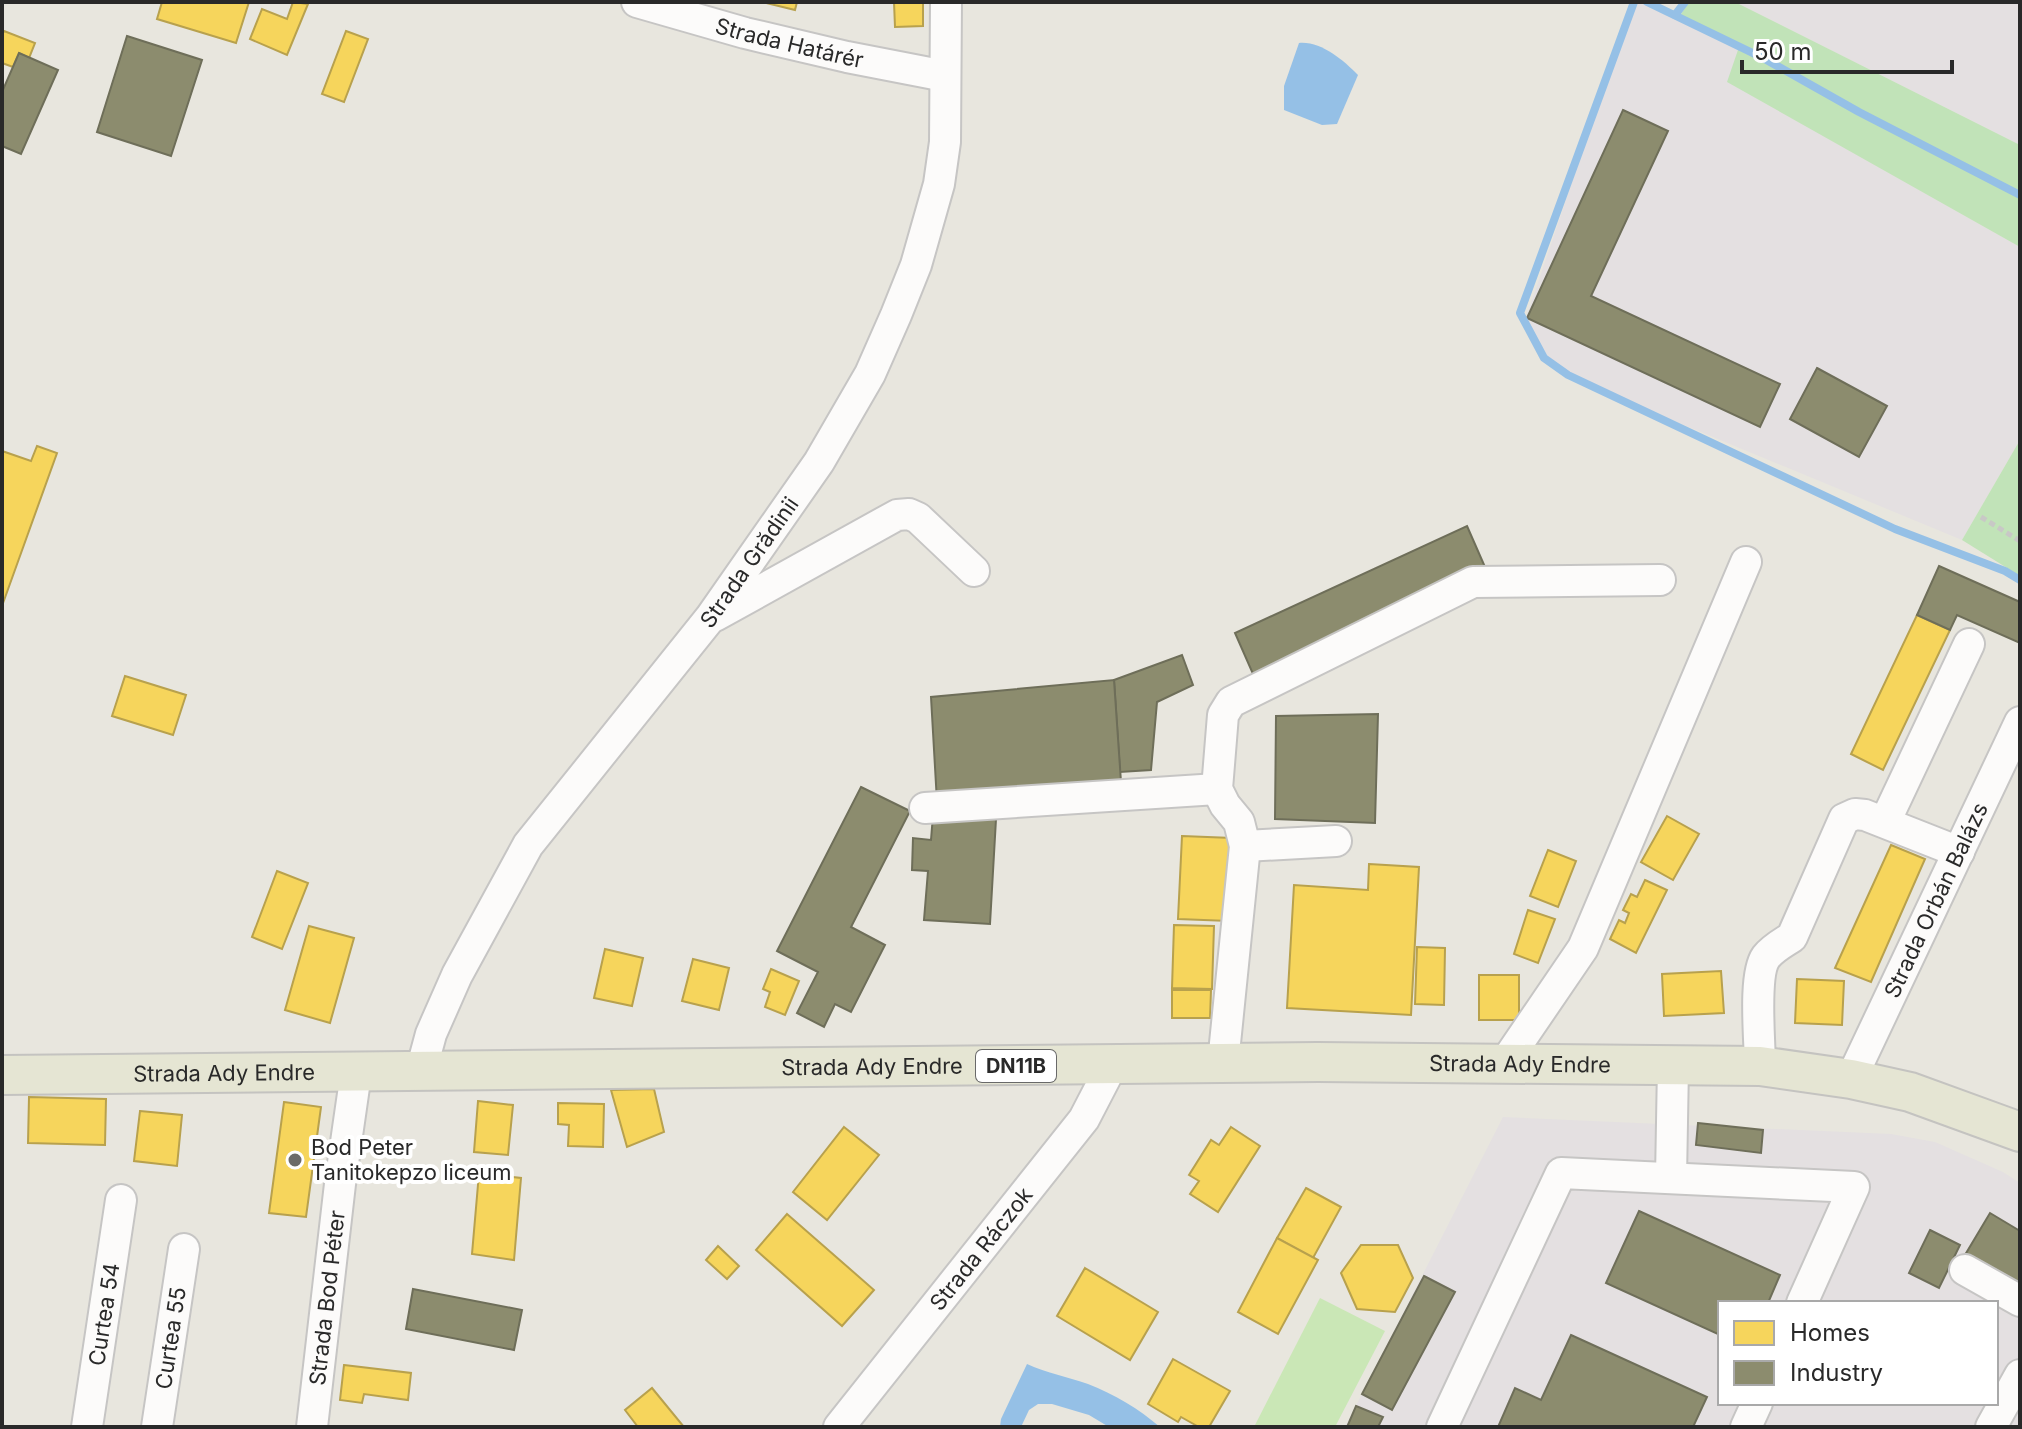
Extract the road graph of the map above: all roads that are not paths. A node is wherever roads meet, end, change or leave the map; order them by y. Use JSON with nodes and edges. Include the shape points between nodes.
{"nodes":[{"id":1,"x":637,"y":2,"type":"edge"},
{"id":2,"x":946,"y":2,"type":"edge"},
{"id":3,"x":945,"y":76,"type":"junction"},
{"id":4,"x":1746,"y":562,"type":"dead end"},
{"id":5,"x":974,"y":571,"type":"dead end"},
{"id":6,"x":1660,"y":580,"type":"dead end"},
{"id":7,"x":710,"y":618,"type":"junction"},
{"id":8,"x":1969,"y":644,"type":"dead end"},
{"id":9,"x":2020,"y":722,"type":"edge"},
{"id":10,"x":1217,"y":789,"type":"junction"},
{"id":11,"x":925,"y":808,"type":"dead end"},
{"id":12,"x":1885,"y":822,"type":"junction"},
{"id":13,"x":1336,"y":841,"type":"dead end"},
{"id":14,"x":1245,"y":846,"type":"junction"},
{"id":15,"x":1959,"y":852,"type":"junction"},
{"id":16,"x":1223,"y":1063,"type":"junction"},
{"id":17,"x":1504,"y":1064,"type":"junction"},
{"id":18,"x":1112,"y":1065,"type":"junction"},
{"id":19,"x":1673,"y":1066,"type":"junction"},
{"id":20,"x":1760,"y":1066,"type":"junction"},
{"id":21,"x":421,"y":1071,"type":"junction"},
{"id":22,"x":356,"y":1073,"type":"junction"},
{"id":23,"x":2,"y":1075,"type":"edge"},
{"id":24,"x":1851,"y":1079,"type":"junction"},
{"id":25,"x":2020,"y":1132,"type":"edge"},
{"id":26,"x":1671,"y":1178,"type":"junction"},
{"id":27,"x":121,"y":1200,"type":"dead end"},
{"id":28,"x":184,"y":1249,"type":"dead end"},
{"id":29,"x":1965,"y":1270,"type":"dead end"},
{"id":30,"x":1803,"y":1301,"type":"edge"},
{"id":31,"x":2020,"y":1301,"type":"edge"},
{"id":32,"x":2020,"y":1375,"type":"edge"},
{"id":33,"x":1756,"y":1405,"type":"edge"},
{"id":34,"x":87,"y":1427,"type":"edge"},
{"id":35,"x":157,"y":1427,"type":"edge"},
{"id":36,"x":312,"y":1427,"type":"edge"},
{"id":37,"x":839,"y":1427,"type":"edge"},
{"id":38,"x":1442,"y":1427,"type":"edge"},
{"id":39,"x":1746,"y":1427,"type":"edge"},
{"id":40,"x":1991,"y":1427,"type":"edge"}],
"edges":[{"from":1,"to":3,"type":"street","name":"Strada Határér","via":[[745,33]]},
{"from":2,"to":3,"type":"street","name":"Strada Grădinii"},
{"from":3,"to":7,"type":"street","name":"Strada Grădinii","via":[[939,184],[896,315],[870,374],[819,462]]},
{"from":4,"to":17,"type":"street","via":[[1583,948]]},
{"from":5,"to":7,"type":"street","via":[[918,518],[897,515]]},
{"from":6,"to":10,"type":"street","via":[[1473,582],[1231,702],[1223,715]]},
{"from":7,"to":21,"type":"street","name":"Strada Grădinii","via":[[528,845],[457,975]]},
{"from":8,"to":12,"type":"street"},
{"from":9,"to":15,"type":"street","name":"Strada Orbán Balázs"},
{"from":10,"to":11,"type":"street"},
{"from":10,"to":14,"type":"street","via":[[1239,822]]},
{"from":12,"to":15,"type":"street"},
{"from":12,"to":20,"type":"street","via":[[1855,814],[1844,819],[1792,937],[1764,959],[1759,985]]},
{"from":13,"to":14,"type":"street"},
{"from":14,"to":16,"type":"street"},
{"from":15,"to":24,"type":"street","name":"Strada Orbán Balázs"},
{"from":16,"to":17,"type":"main road","name":"Strada Ady Endre","number":"DN11B"},
{"from":16,"to":18,"type":"main road","name":"Strada Ady Endre","number":"DN11B"},
{"from":17,"to":19,"type":"main road","name":"Strada Ady Endre","number":"DN11B"},
{"from":18,"to":21,"type":"main road","name":"Strada Ady Endre","number":"DN11B"},
{"from":18,"to":37,"type":"street","name":"Strada Ráczok","via":[[1084,1119]]},
{"from":19,"to":20,"type":"main road","name":"Strada Ady Endre","number":"DN11B"},
{"from":19,"to":26,"type":"street"},
{"from":20,"to":24,"type":"main road","name":"Strada Ady Endre","number":"DN11B"},
{"from":21,"to":22,"type":"main road","name":"Strada Ady Endre","number":"DN11B"},
{"from":22,"to":23,"type":"main road","name":"Strada Ady Endre","number":"DN11B"},
{"from":22,"to":36,"type":"street","name":"Strada Bod Péter"},
{"from":24,"to":25,"type":"main road","name":"Strada Ady Endre","number":"DN11B","via":[[1910,1092]]},
{"from":26,"to":30,"type":"street","via":[[1854,1187]]},
{"from":26,"to":38,"type":"street","via":[[1561,1173]]},
{"from":27,"to":34,"type":"street","name":"Curtea 54"},
{"from":28,"to":35,"type":"street","name":"Curtea 55"},
{"from":29,"to":31,"type":"street"},
{"from":32,"to":40,"type":"street"},
{"from":33,"to":39,"type":"street"}]}
